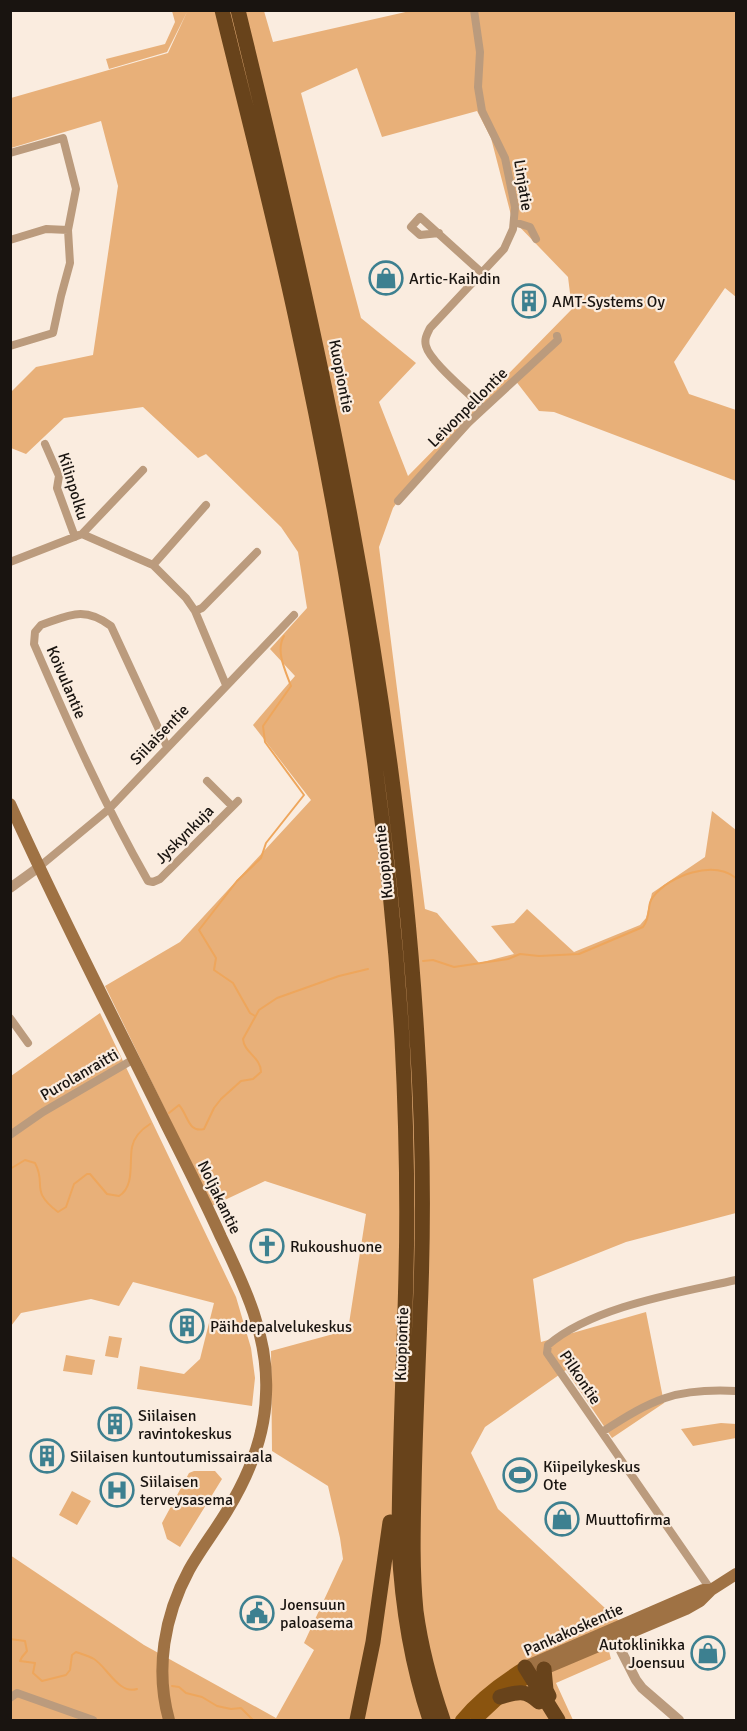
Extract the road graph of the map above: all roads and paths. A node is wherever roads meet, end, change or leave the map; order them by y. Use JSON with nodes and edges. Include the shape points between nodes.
{"nodes":[{"id":1,"x":222,"y":10,"type":"edge"},
{"id":2,"x":238,"y":10,"type":"edge"},
{"id":3,"x":474,"y":10,"type":"edge"},
{"id":4,"x":10,"y":153,"type":"edge"},
{"id":5,"x":514,"y":222,"type":"junction"},
{"id":6,"x":68,"y":230,"type":"junction"},
{"id":7,"x":439,"y":233,"type":"dead end"},
{"id":8,"x":536,"y":239,"type":"dead end"},
{"id":9,"x":10,"y":240,"type":"edge"},
{"id":10,"x":482,"y":273,"type":"junction"},
{"id":11,"x":557,"y":336,"type":"dead end"},
{"id":12,"x":10,"y":346,"type":"edge"},
{"id":13,"x":483,"y":408,"type":"junction"},
{"id":14,"x":45,"y":444,"type":"dead end"},
{"id":15,"x":143,"y":470,"type":"dead end"},
{"id":16,"x":398,"y":501,"type":"dead end"},
{"id":17,"x":206,"y":505,"type":"dead end"},
{"id":18,"x":78,"y":535,"type":"junction"},
{"id":19,"x":257,"y":552,"type":"dead end"},
{"id":20,"x":11,"y":561,"type":"edge"},
{"id":21,"x":153,"y":565,"type":"junction"},
{"id":22,"x":195,"y":611,"type":"junction"},
{"id":23,"x":294,"y":615,"type":"dead end"},
{"id":24,"x":226,"y":685,"type":"junction"},
{"id":25,"x":167,"y":747,"type":"junction"},
{"id":26,"x":207,"y":781,"type":"dead end"},
{"id":27,"x":10,"y":804,"type":"edge"},
{"id":28,"x":109,"y":809,"type":"junction"},
{"id":29,"x":39,"y":867,"type":"junction"},
{"id":30,"x":10,"y":888,"type":"edge"},
{"id":31,"x":10,"y":1018,"type":"edge"},
{"id":32,"x":28,"y":1043,"type":"dead end"},
{"id":33,"x":134,"y":1059,"type":"junction"},
{"id":34,"x":10,"y":1135,"type":"edge"},
{"id":35,"x":736,"y":1280,"type":"edge"},
{"id":36,"x":736,"y":1391,"type":"edge"},
{"id":37,"x":602,"y":1432,"type":"junction"},
{"id":38,"x":399,"y":1485,"type":"junction"},
{"id":39,"x":736,"y":1574,"type":"edge"},
{"id":40,"x":711,"y":1590,"type":"junction"},
{"id":41,"x":612,"y":1635,"type":"junction"},
{"id":42,"x":529,"y":1672,"type":"junction"},
{"id":43,"x":434,"y":1695,"type":"junction"},
{"id":44,"x":500,"y":1697,"type":"junction"},
{"id":45,"x":10,"y":1698,"type":"edge"},
{"id":46,"x":539,"y":1702,"type":"junction"},
{"id":47,"x":467,"y":1718,"type":"edge"},
{"id":48,"x":555,"y":1718,"type":"edge"},
{"id":49,"x":93,"y":1720,"type":"edge"},
{"id":50,"x":169,"y":1720,"type":"edge"},
{"id":51,"x":357,"y":1720,"type":"edge"},
{"id":52,"x":430,"y":1720,"type":"edge"},
{"id":53,"x":443,"y":1720,"type":"edge"},
{"id":54,"x":451,"y":1720,"type":"edge"},
{"id":55,"x":679,"y":1720,"type":"edge"}],
"edges":[{"from":1,"to":38,"type":"highway","name":"Kuopiontie","via":[[294,310],[324,454],[377,784],[402,1040],[406,1145]]},
{"from":2,"to":43,"type":"highway","name":"Kuopiontie","via":[[325,384],[359,562],[391,770],[418,1038],[421,1142],[413,1564],[422,1648]]},
{"from":3,"to":5,"type":"street","name":"Linjatie","via":[[482,111],[505,158],[515,207]]},
{"from":4,"to":6,"type":"street","via":[[63,138],[76,189]]},
{"from":5,"to":8,"type":"street","via":[[530,227]]},
{"from":5,"to":10,"type":"street","name":"Linjatie","via":[[504,249]]},
{"from":6,"to":9,"type":"street","via":[[45,229]]},
{"from":6,"to":12,"type":"street","via":[[70,263],[53,333]]},
{"from":7,"to":10,"type":"street"},
{"from":10,"to":13,"type":"street","name":"Linjatie","via":[[430,328],[426,345],[431,357]]},
{"from":11,"to":13,"type":"street","name":"Leivonpellontie","via":[[558,340]]},
{"from":13,"to":16,"type":"street","name":"Leivonpellontie"},
{"from":14,"to":18,"type":"street","name":"Kilinpolku","via":[[59,476],[57,488]]},
{"from":15,"to":18,"type":"street"},
{"from":17,"to":21,"type":"street"},
{"from":18,"to":20,"type":"street"},
{"from":18,"to":21,"type":"street"},
{"from":19,"to":22,"type":"street"},
{"from":21,"to":22,"type":"street"},
{"from":22,"to":24,"type":"street"},
{"from":23,"to":24,"type":"street","name":"Siilaisentie"},
{"from":24,"to":25,"type":"street","name":"Siilaisentie"},
{"from":25,"to":28,"type":"street","name":"Siilaisentie"},
{"from":25,"to":28,"type":"street","name":"Koivulantie","via":[[111,626],[81,612],[36,629],[34,644]]},
{"from":26,"to":28,"type":"street","name":"Jyskynkuja","via":[[235,804],[153,882],[147,881]]},
{"from":27,"to":29,"type":"main road","name":"Noljakantie"},
{"from":28,"to":29,"type":"street","name":"Siilaisentie"},
{"from":29,"to":30,"type":"street"},
{"from":29,"to":33,"type":"main road","name":"Noljakantie"},
{"from":31,"to":32,"type":"street"},
{"from":33,"to":34,"type":"street","name":"Purolanraitti"},
{"from":33,"to":50,"type":"main road","name":"Noljakantie","via":[[247,1292],[258,1324],[266,1373],[256,1452],[237,1493],[186,1576],[168,1623],[162,1663]]},
{"from":35,"to":37,"type":"street","name":"Pilkontie","via":[[625,1307],[589,1321],[548,1345],[549,1358]]},
{"from":36,"to":37,"type":"street","via":[[709,1389],[660,1399]]},
{"from":37,"to":40,"type":"street","name":"Pilkontie"},
{"from":38,"to":51,"type":"highway","via":[[392,1497],[380,1600]]},
{"from":38,"to":52,"type":"highway","name":"Kuopiontie","via":[[404,1616]]},
{"from":39,"to":40,"type":"main road","name":"Pankakoskentie"},
{"from":40,"to":41,"type":"main road","name":"Pankakoskentie","via":[[703,1590]]},
{"from":41,"to":42,"type":"main road","name":"Pankakoskentie"},
{"from":41,"to":42,"type":"main road","name":"Pankakoskentie"},
{"from":41,"to":55,"type":"street","via":[[642,1688]]},
{"from":42,"to":44,"type":"main road","name":"Pankakoskentie"},
{"from":42,"to":46,"type":"highway"},
{"from":42,"to":47,"type":"main road","name":"Pankakoskentie","via":[[486,1695]]},
{"from":42,"to":48,"type":"highway"},
{"from":43,"to":53,"type":"highway","name":"Kuopiontie"},
{"from":43,"to":54,"type":"highway","via":[[445,1705]]},
{"from":44,"to":46,"type":"highway","via":[[523,1692]]},
{"from":44,"to":47,"type":"main road","name":"Pankakoskentie"},
{"from":45,"to":49,"type":"street","via":[[17,1693]]},
{"from":46,"to":48,"type":"highway"}]}
